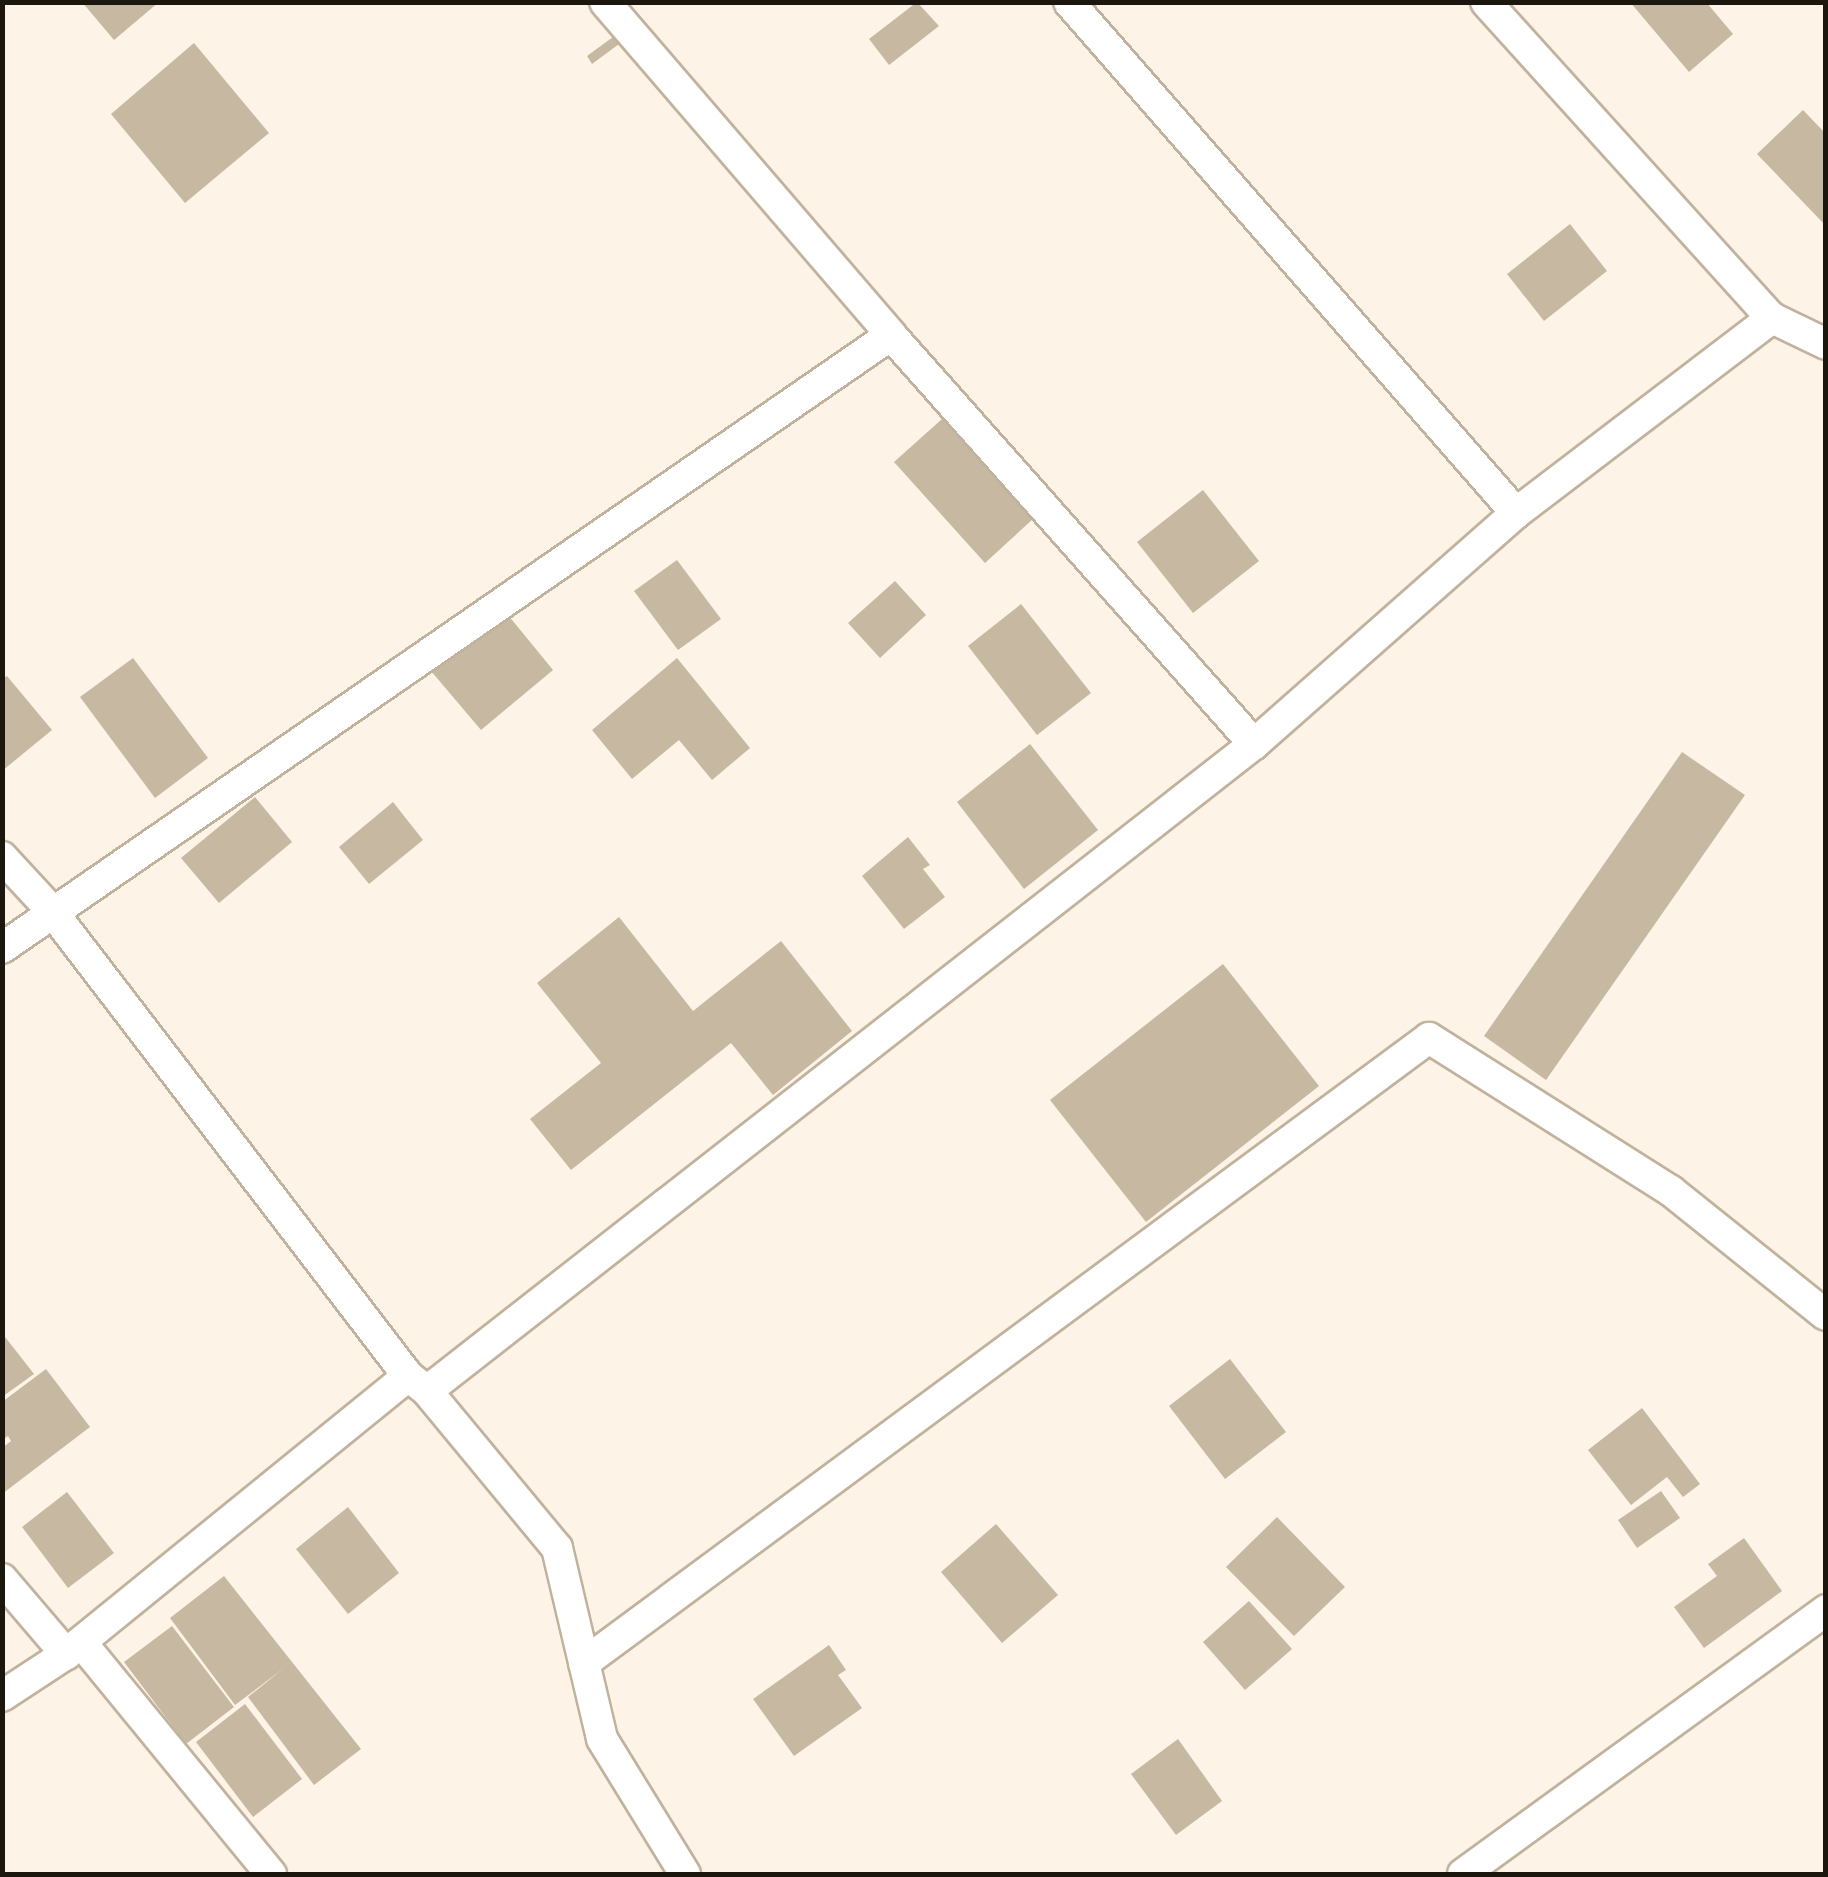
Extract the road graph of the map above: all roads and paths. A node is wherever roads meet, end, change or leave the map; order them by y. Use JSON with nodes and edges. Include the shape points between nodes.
{"nodes":[{"id":1,"x":605,"y":2,"type":"edge"},
{"id":2,"x":1068,"y":2,"type":"edge"},
{"id":3,"x":1486,"y":2,"type":"edge"},
{"id":4,"x":1772,"y":318,"type":"junction"},
{"id":5,"x":891,"y":335,"type":"junction"},
{"id":6,"x":1826,"y":344,"type":"edge"},
{"id":7,"x":1516,"y":513,"type":"junction"},
{"id":8,"x":1254,"y":744,"type":"junction"},
{"id":9,"x":2,"y":857,"type":"edge"},
{"id":10,"x":51,"y":910,"type":"junction"},
{"id":11,"x":2,"y":948,"type":"edge"},
{"id":12,"x":1826,"y":1315,"type":"edge"},
{"id":13,"x":417,"y":1384,"type":"junction"},
{"id":14,"x":2,"y":1579,"type":"edge"},
{"id":15,"x":1826,"y":1610,"type":"edge"},
{"id":16,"x":74,"y":1648,"type":"junction"},
{"id":17,"x":584,"y":1663,"type":"junction"},
{"id":18,"x":2,"y":1696,"type":"edge"},
{"id":19,"x":271,"y":1874,"type":"edge"},
{"id":20,"x":685,"y":1874,"type":"edge"},
{"id":21,"x":1462,"y":1874,"type":"edge"}],
"edges":[{"from":1,"to":5,"type":"street"},
{"from":2,"to":7,"type":"street"},
{"from":3,"to":4,"type":"street"},
{"from":4,"to":6,"type":"street"},
{"from":4,"to":7,"type":"street"},
{"from":5,"to":8,"type":"street"},
{"from":5,"to":10,"type":"street"},
{"from":7,"to":8,"type":"street"},
{"from":8,"to":13,"type":"street"},
{"from":9,"to":10,"type":"street"},
{"from":10,"to":11,"type":"street"},
{"from":10,"to":13,"type":"street"},
{"from":12,"to":17,"type":"street","via":[[1671,1191],[1429,1038]]},
{"from":13,"to":16,"type":"street"},
{"from":13,"to":17,"type":"street","via":[[558,1548]]},
{"from":14,"to":16,"type":"street"},
{"from":15,"to":21,"type":"street"},
{"from":16,"to":18,"type":"street"},
{"from":16,"to":19,"type":"street"},
{"from":17,"to":20,"type":"street","via":[[602,1739]]}]}
